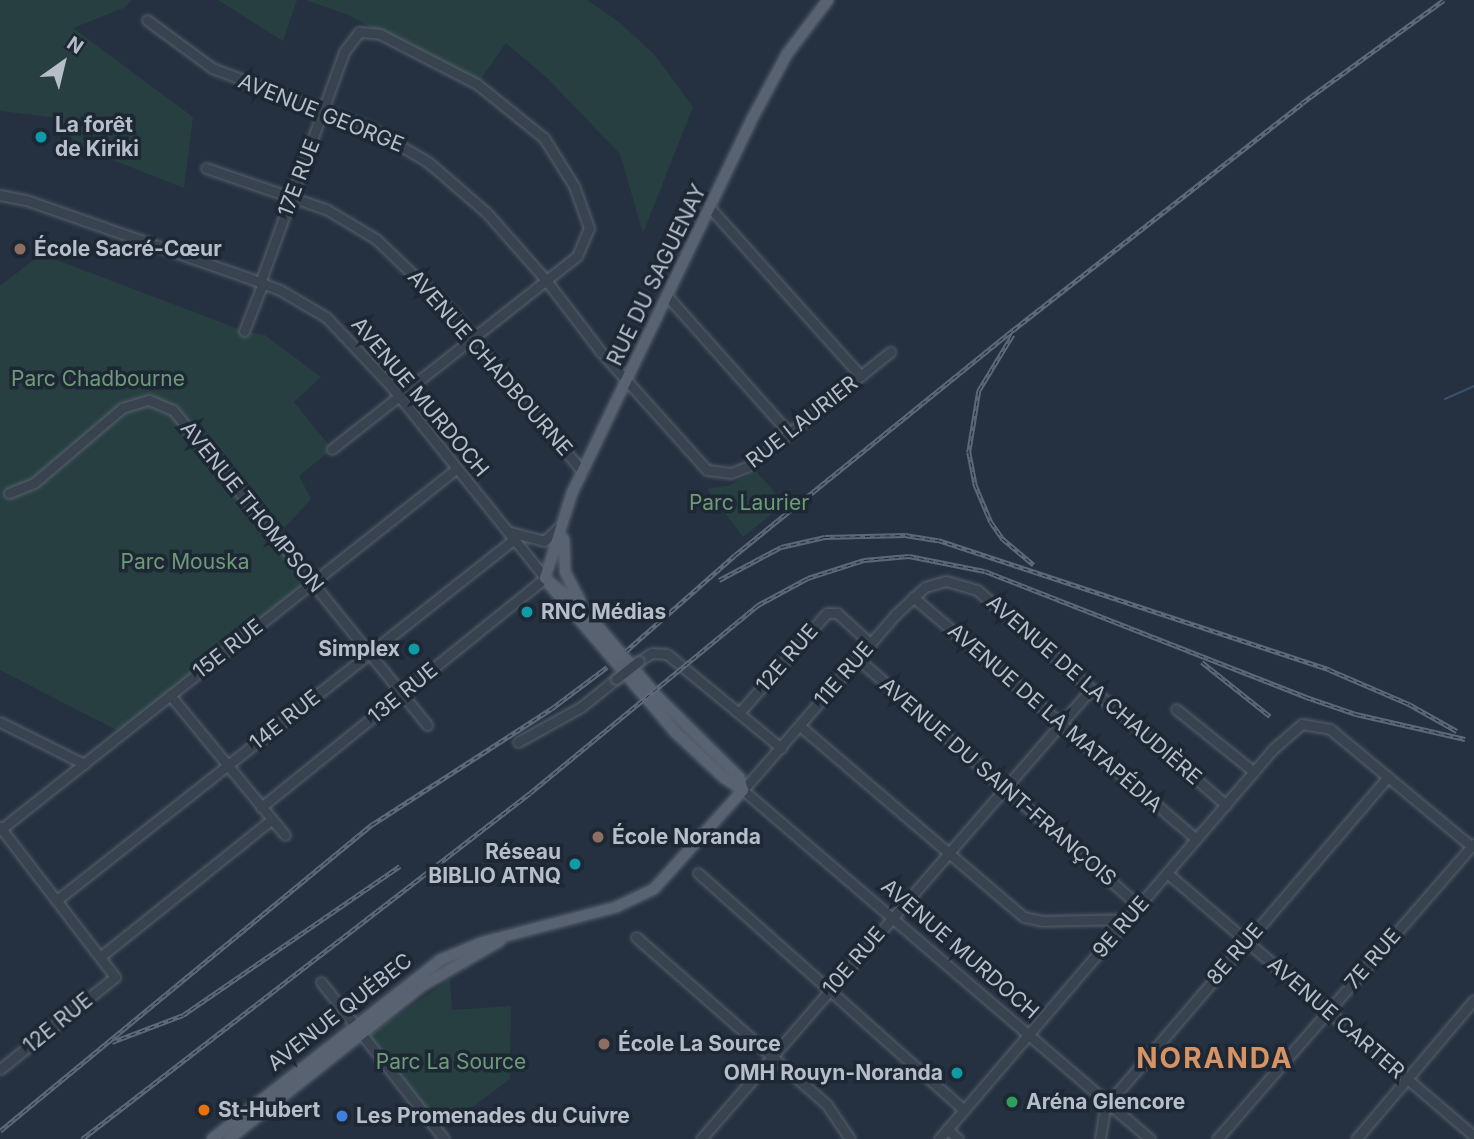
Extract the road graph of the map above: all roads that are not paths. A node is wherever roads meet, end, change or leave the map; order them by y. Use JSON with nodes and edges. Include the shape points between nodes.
{"nodes":[{"id":1,"x":828,"y":0,"type":"edge"},
{"id":2,"x":147,"y":20,"type":"dead end"},
{"id":3,"x":324,"y":111,"type":"junction"},
{"id":4,"x":206,"y":168,"type":"dead end"},
{"id":5,"x":0,"y":195,"type":"edge"},
{"id":6,"x":293,"y":196,"type":"junction"},
{"id":7,"x":711,"y":209,"type":"junction"},
{"id":8,"x":545,"y":279,"type":"junction"},
{"id":9,"x":262,"y":283,"type":"junction"},
{"id":10,"x":668,"y":298,"type":"junction"},
{"id":11,"x":244,"y":331,"type":"dead end"},
{"id":12,"x":471,"y":338,"type":"junction"},
{"id":13,"x":890,"y":352,"type":"dead end"},
{"id":14,"x":862,"y":376,"type":"junction"},
{"id":15,"x":627,"y":383,"type":"junction"},
{"id":16,"x":398,"y":396,"type":"junction"},
{"id":17,"x":790,"y":434,"type":"junction"},
{"id":18,"x":332,"y":449,"type":"dead end"},
{"id":19,"x":456,"y":469,"type":"junction"},
{"id":20,"x":707,"y":470,"type":"joint"},
{"id":21,"x":583,"y":472,"type":"junction"},
{"id":22,"x":9,"y":493,"type":"dead end"},
{"id":23,"x":568,"y":510,"type":"junction"},
{"id":24,"x":506,"y":530,"type":"junction"},
{"id":25,"x":513,"y":540,"type":"junction"},
{"id":26,"x":545,"y":578,"type":"junction"},
{"id":27,"x":958,"y":581,"type":"joint"},
{"id":28,"x":314,"y":582,"type":"junction"},
{"id":29,"x":913,"y":597,"type":"junction"},
{"id":30,"x":593,"y":620,"type":"junction"},
{"id":31,"x":871,"y":644,"type":"junction"},
{"id":32,"x":370,"y":653,"type":"junction"},
{"id":33,"x":858,"y":659,"type":"junction"},
{"id":34,"x":1091,"y":689,"type":"junction"},
{"id":35,"x":402,"y":693,"type":"junction"},
{"id":36,"x":170,"y":695,"type":"junction"},
{"id":37,"x":1176,"y":709,"type":"dead end"},
{"id":38,"x":739,"y":713,"type":"junction"},
{"id":39,"x":0,"y":722,"type":"edge"},
{"id":40,"x":1061,"y":723,"type":"junction"},
{"id":41,"x":427,"y":725,"type":"dead end"},
{"id":42,"x":800,"y":726,"type":"junction"},
{"id":43,"x":518,"y":742,"type":"dead end"},
{"id":44,"x":781,"y":748,"type":"junction"},
{"id":45,"x":84,"y":764,"type":"junction"},
{"id":46,"x":227,"y":765,"type":"junction"},
{"id":47,"x":1254,"y":772,"type":"junction"},
{"id":48,"x":1388,"y":777,"type":"junction"},
{"id":49,"x":1004,"y":788,"type":"junction"},
{"id":50,"x":743,"y":790,"type":"junction"},
{"id":51,"x":1226,"y":804,"type":"junction"},
{"id":52,"x":261,"y":807,"type":"junction"},
{"id":53,"x":271,"y":820,"type":"junction"},
{"id":54,"x":1,"y":829,"type":"edge"},
{"id":55,"x":285,"y":835,"type":"dead end"},
{"id":56,"x":1196,"y":839,"type":"junction"},
{"id":57,"x":1472,"y":844,"type":"edge"},
{"id":58,"x":947,"y":853,"type":"junction"},
{"id":59,"x":698,"y":873,"type":"dead end"},
{"id":60,"x":1167,"y":873,"type":"junction"},
{"id":61,"x":57,"y":900,"type":"junction"},
{"id":62,"x":1139,"y":906,"type":"junction"},
{"id":63,"x":892,"y":916,"type":"junction"},
{"id":64,"x":1128,"y":919,"type":"junction"},
{"id":65,"x":636,"y":937,"type":"dead end"},
{"id":66,"x":1246,"y":941,"type":"junction"},
{"id":67,"x":100,"y":957,"type":"junction"},
{"id":68,"x":321,"y":982,"type":"dead end"},
{"id":69,"x":829,"y":990,"type":"junction"},
{"id":70,"x":1474,"y":1000,"type":"edge"},
{"id":71,"x":1328,"y":1011,"type":"junction"},
{"id":72,"x":358,"y":1029,"type":"junction"},
{"id":73,"x":1029,"y":1034,"type":"junction"},
{"id":74,"x":772,"y":1057,"type":"junction"},
{"id":75,"x":0,"y":1069,"type":"edge"},
{"id":76,"x":1407,"y":1079,"type":"junction"},
{"id":77,"x":1108,"y":1103,"type":"junction"},
{"id":78,"x":964,"y":1110,"type":"junction"},
{"id":79,"x":947,"y":1129,"type":"junction"},
{"id":80,"x":1474,"y":1136,"type":"edge"},
{"id":81,"x":212,"y":1139,"type":"edge"},
{"id":82,"x":229,"y":1139,"type":"edge"},
{"id":83,"x":444,"y":1139,"type":"edge"},
{"id":84,"x":701,"y":1139,"type":"edge"},
{"id":85,"x":850,"y":1139,"type":"edge"},
{"id":86,"x":939,"y":1139,"type":"edge"},
{"id":87,"x":958,"y":1139,"type":"edge"},
{"id":88,"x":1100,"y":1139,"type":"edge"},
{"id":89,"x":1150,"y":1139,"type":"edge"},
{"id":90,"x":1217,"y":1139,"type":"edge"},
{"id":91,"x":1356,"y":1139,"type":"edge"}],
"edges":[{"from":1,"to":7,"type":"main road","name":"RUE DU SAGUENAY","via":[[788,54]]},
{"from":2,"to":3,"type":"street","name":"AVENUE GEORGE","via":[[212,68]]},
{"from":3,"to":6,"type":"street","name":"17E RUE"},
{"from":3,"to":8,"type":"street","name":"AVENUE GEORGE","via":[[387,136],[428,162],[486,212]]},
{"from":3,"to":8,"type":"street","name":"17E RUE","via":[[344,52],[355,35],[364,31],[380,34],[460,74],[544,138],[566,168],[589,228],[577,256]]},
{"from":4,"to":6,"type":"street","name":"AVENUE CHADBOURNE"},
{"from":5,"to":9,"type":"street","name":"AVENUE MURDOCH","via":[[46,206]]},
{"from":6,"to":9,"type":"street","name":"17E RUE"},
{"from":6,"to":12,"type":"street","name":"AVENUE CHADBOURNE","via":[[326,209],[376,239],[419,277]]},
{"from":7,"to":10,"type":"main road","name":"RUE DU SAGUENAY"},
{"from":7,"to":14,"type":"street"},
{"from":8,"to":12,"type":"street"},
{"from":8,"to":15,"type":"street","name":"AVENUE GEORGE"},
{"from":9,"to":11,"type":"street","name":"17E RUE"},
{"from":9,"to":16,"type":"street","name":"AVENUE MURDOCH","via":[[326,317]]},
{"from":10,"to":15,"type":"main road","name":"RUE DU SAGUENAY"},
{"from":10,"to":17,"type":"street"},
{"from":12,"to":16,"type":"street"},
{"from":12,"to":21,"type":"street","name":"AVENUE CHADBOURNE"},
{"from":13,"to":14,"type":"street","name":"RUE LAURIER"},
{"from":14,"to":17,"type":"street","name":"RUE LAURIER"},
{"from":15,"to":20,"type":"street","name":"AVENUE GEORGE"},
{"from":15,"to":21,"type":"main road","name":"RUE DU SAGUENAY"},
{"from":16,"to":18,"type":"street"},
{"from":16,"to":19,"type":"street","name":"AVENUE MURDOCH"},
{"from":17,"to":20,"type":"street","name":"RUE LAURIER","via":[[738,471]]},
{"from":19,"to":24,"type":"street","name":"AVENUE MURDOCH"},
{"from":19,"to":28,"type":"street","name":"15E RUE"},
{"from":21,"to":23,"type":"main road","name":"RUE DU SAGUENAY"},
{"from":22,"to":28,"type":"street","name":"AVENUE THOMPSON","via":[[34,483],[122,408],[149,400],[173,410]]},
{"from":23,"to":24,"type":"street","via":[[559,528],[544,541]]},
{"from":23,"to":26,"type":"main road","name":"RUE DU SAGUENAY"},
{"from":23,"to":30,"type":"main road","via":[[565,572]]},
{"from":24,"to":25,"type":"street","name":"AVENUE MURDOCH"},
{"from":25,"to":26,"type":"street","name":"AVENUE MURDOCH"},
{"from":25,"to":32,"type":"street","name":"14E RUE"},
{"from":26,"to":30,"type":"main road","name":"AVENUE MURDOCH"},
{"from":26,"to":35,"type":"street","name":"13E RUE"},
{"from":26,"to":50,"type":"main road","name":"AVENUE MURDOCH","via":[[675,732]]},
{"from":27,"to":29,"type":"street","name":"11E RUE","via":[[931,584]]},
{"from":27,"to":34,"type":"street","name":"AVENUE DE LA CHAUDIÈRE","via":[[977,590]]},
{"from":28,"to":32,"type":"street","name":"AVENUE THOMPSON"},
{"from":28,"to":36,"type":"street","name":"15E RUE"},
{"from":29,"to":31,"type":"street","name":"11E RUE"},
{"from":29,"to":40,"type":"street","name":"AVENUE DE LA MATAPÉDIA"},
{"from":30,"to":50,"type":"main road","name":"AVENUE MURDOCH","via":[[665,705],[738,777]]},
{"from":31,"to":33,"type":"street","name":"11E RUE"},
{"from":31,"to":38,"type":"street","name":"12E RUE","via":[[837,613],[827,613]]},
{"from":32,"to":35,"type":"street","name":"AVENUE THOMPSON"},
{"from":32,"to":46,"type":"street","name":"14E RUE"},
{"from":33,"to":42,"type":"street","name":"11E RUE"},
{"from":33,"to":49,"type":"street","name":"AVENUE DU SAINT-FRANÇOIS"},
{"from":34,"to":40,"type":"street","name":"10E RUE"},
{"from":34,"to":51,"type":"street","name":"AVENUE DE LA CHAUDIÈRE"},
{"from":35,"to":41,"type":"street","name":"AVENUE THOMPSON"},
{"from":35,"to":52,"type":"street","name":"13E RUE"},
{"from":36,"to":45,"type":"street","name":"15E RUE"},
{"from":36,"to":46,"type":"street"},
{"from":37,"to":47,"type":"street"},
{"from":38,"to":43,"type":"street","bridge":true,"via":[[667,654],[652,653],[581,707]]},
{"from":38,"to":44,"type":"street"},
{"from":39,"to":45,"type":"street"},
{"from":40,"to":49,"type":"street","name":"10E RUE"},
{"from":40,"to":56,"type":"street","name":"AVENUE DE LA MATAPÉDIA"},
{"from":42,"to":44,"type":"street","name":"11E RUE"},
{"from":42,"to":58,"type":"street"},
{"from":44,"to":50,"type":"street","name":"11E RUE"},
{"from":45,"to":54,"type":"street","name":"15E RUE"},
{"from":46,"to":52,"type":"street"},
{"from":46,"to":61,"type":"street","name":"14E RUE"},
{"from":47,"to":48,"type":"street","name":"9E RUE","via":[[1288,733],[1309,723],[1330,729]]},
{"from":47,"to":51,"type":"street","name":"9E RUE"},
{"from":48,"to":57,"type":"street"},
{"from":48,"to":66,"type":"street","name":"8E RUE"},
{"from":49,"to":58,"type":"street","name":"10E RUE"},
{"from":49,"to":62,"type":"street","name":"AVENUE DU SAINT-FRANÇOIS"},
{"from":50,"to":63,"type":"street","name":"AVENUE MURDOCH"},
{"from":50,"to":72,"type":"main road","name":"AVENUE QUÉBEC","via":[[654,889],[616,907],[504,938]]},
{"from":51,"to":56,"type":"street","name":"9E RUE"},
{"from":52,"to":53,"type":"street"},
{"from":53,"to":55,"type":"street"},
{"from":53,"to":67,"type":"street"},
{"from":54,"to":61,"type":"street"},
{"from":56,"to":60,"type":"street","name":"9E RUE"},
{"from":57,"to":71,"type":"street","name":"7E RUE"},
{"from":58,"to":63,"type":"street","name":"10E RUE"},
{"from":58,"to":64,"type":"street","via":[[1024,917],[1043,921]]},
{"from":59,"to":69,"type":"street"},
{"from":60,"to":62,"type":"street","name":"9E RUE"},
{"from":60,"to":66,"type":"street","name":"AVENUE CARTER"},
{"from":61,"to":67,"type":"street"},
{"from":62,"to":64,"type":"street","name":"9E RUE"},
{"from":63,"to":69,"type":"street","name":"10E RUE"},
{"from":63,"to":73,"type":"street","name":"AVENUE MURDOCH"},
{"from":64,"to":73,"type":"street","name":"9E RUE"},
{"from":65,"to":74,"type":"street"},
{"from":66,"to":71,"type":"street","name":"AVENUE CARTER"},
{"from":66,"to":77,"type":"street","name":"8E RUE"},
{"from":67,"to":75,"type":"street","name":"12E RUE","via":[[115,977]]},
{"from":68,"to":72,"type":"street"},
{"from":69,"to":74,"type":"street","name":"10E RUE"},
{"from":69,"to":78,"type":"street"},
{"from":70,"to":76,"type":"street"},
{"from":71,"to":76,"type":"street","name":"AVENUE CARTER"},
{"from":71,"to":90,"type":"street","name":"7E RUE"},
{"from":72,"to":81,"type":"main road","name":"AVENUE QUÉBEC"},
{"from":72,"to":82,"type":"main road","name":"AVENUE QUÉBEC"},
{"from":72,"to":83,"type":"street"},
{"from":73,"to":77,"type":"street","name":"AVENUE MURDOCH"},
{"from":73,"to":78,"type":"street","name":"9E RUE"},
{"from":74,"to":84,"type":"street","name":"10E RUE"},
{"from":74,"to":85,"type":"street","via":[[837,1115]]},
{"from":76,"to":80,"type":"street","name":"AVENUE CARTER"},
{"from":76,"to":91,"type":"street"},
{"from":77,"to":88,"type":"street","name":"8E RUE"},
{"from":77,"to":89,"type":"street","name":"AVENUE MURDOCH"},
{"from":78,"to":79,"type":"street","name":"9E RUE"},
{"from":79,"to":86,"type":"street","name":"9E RUE"},
{"from":79,"to":87,"type":"street"}]}
